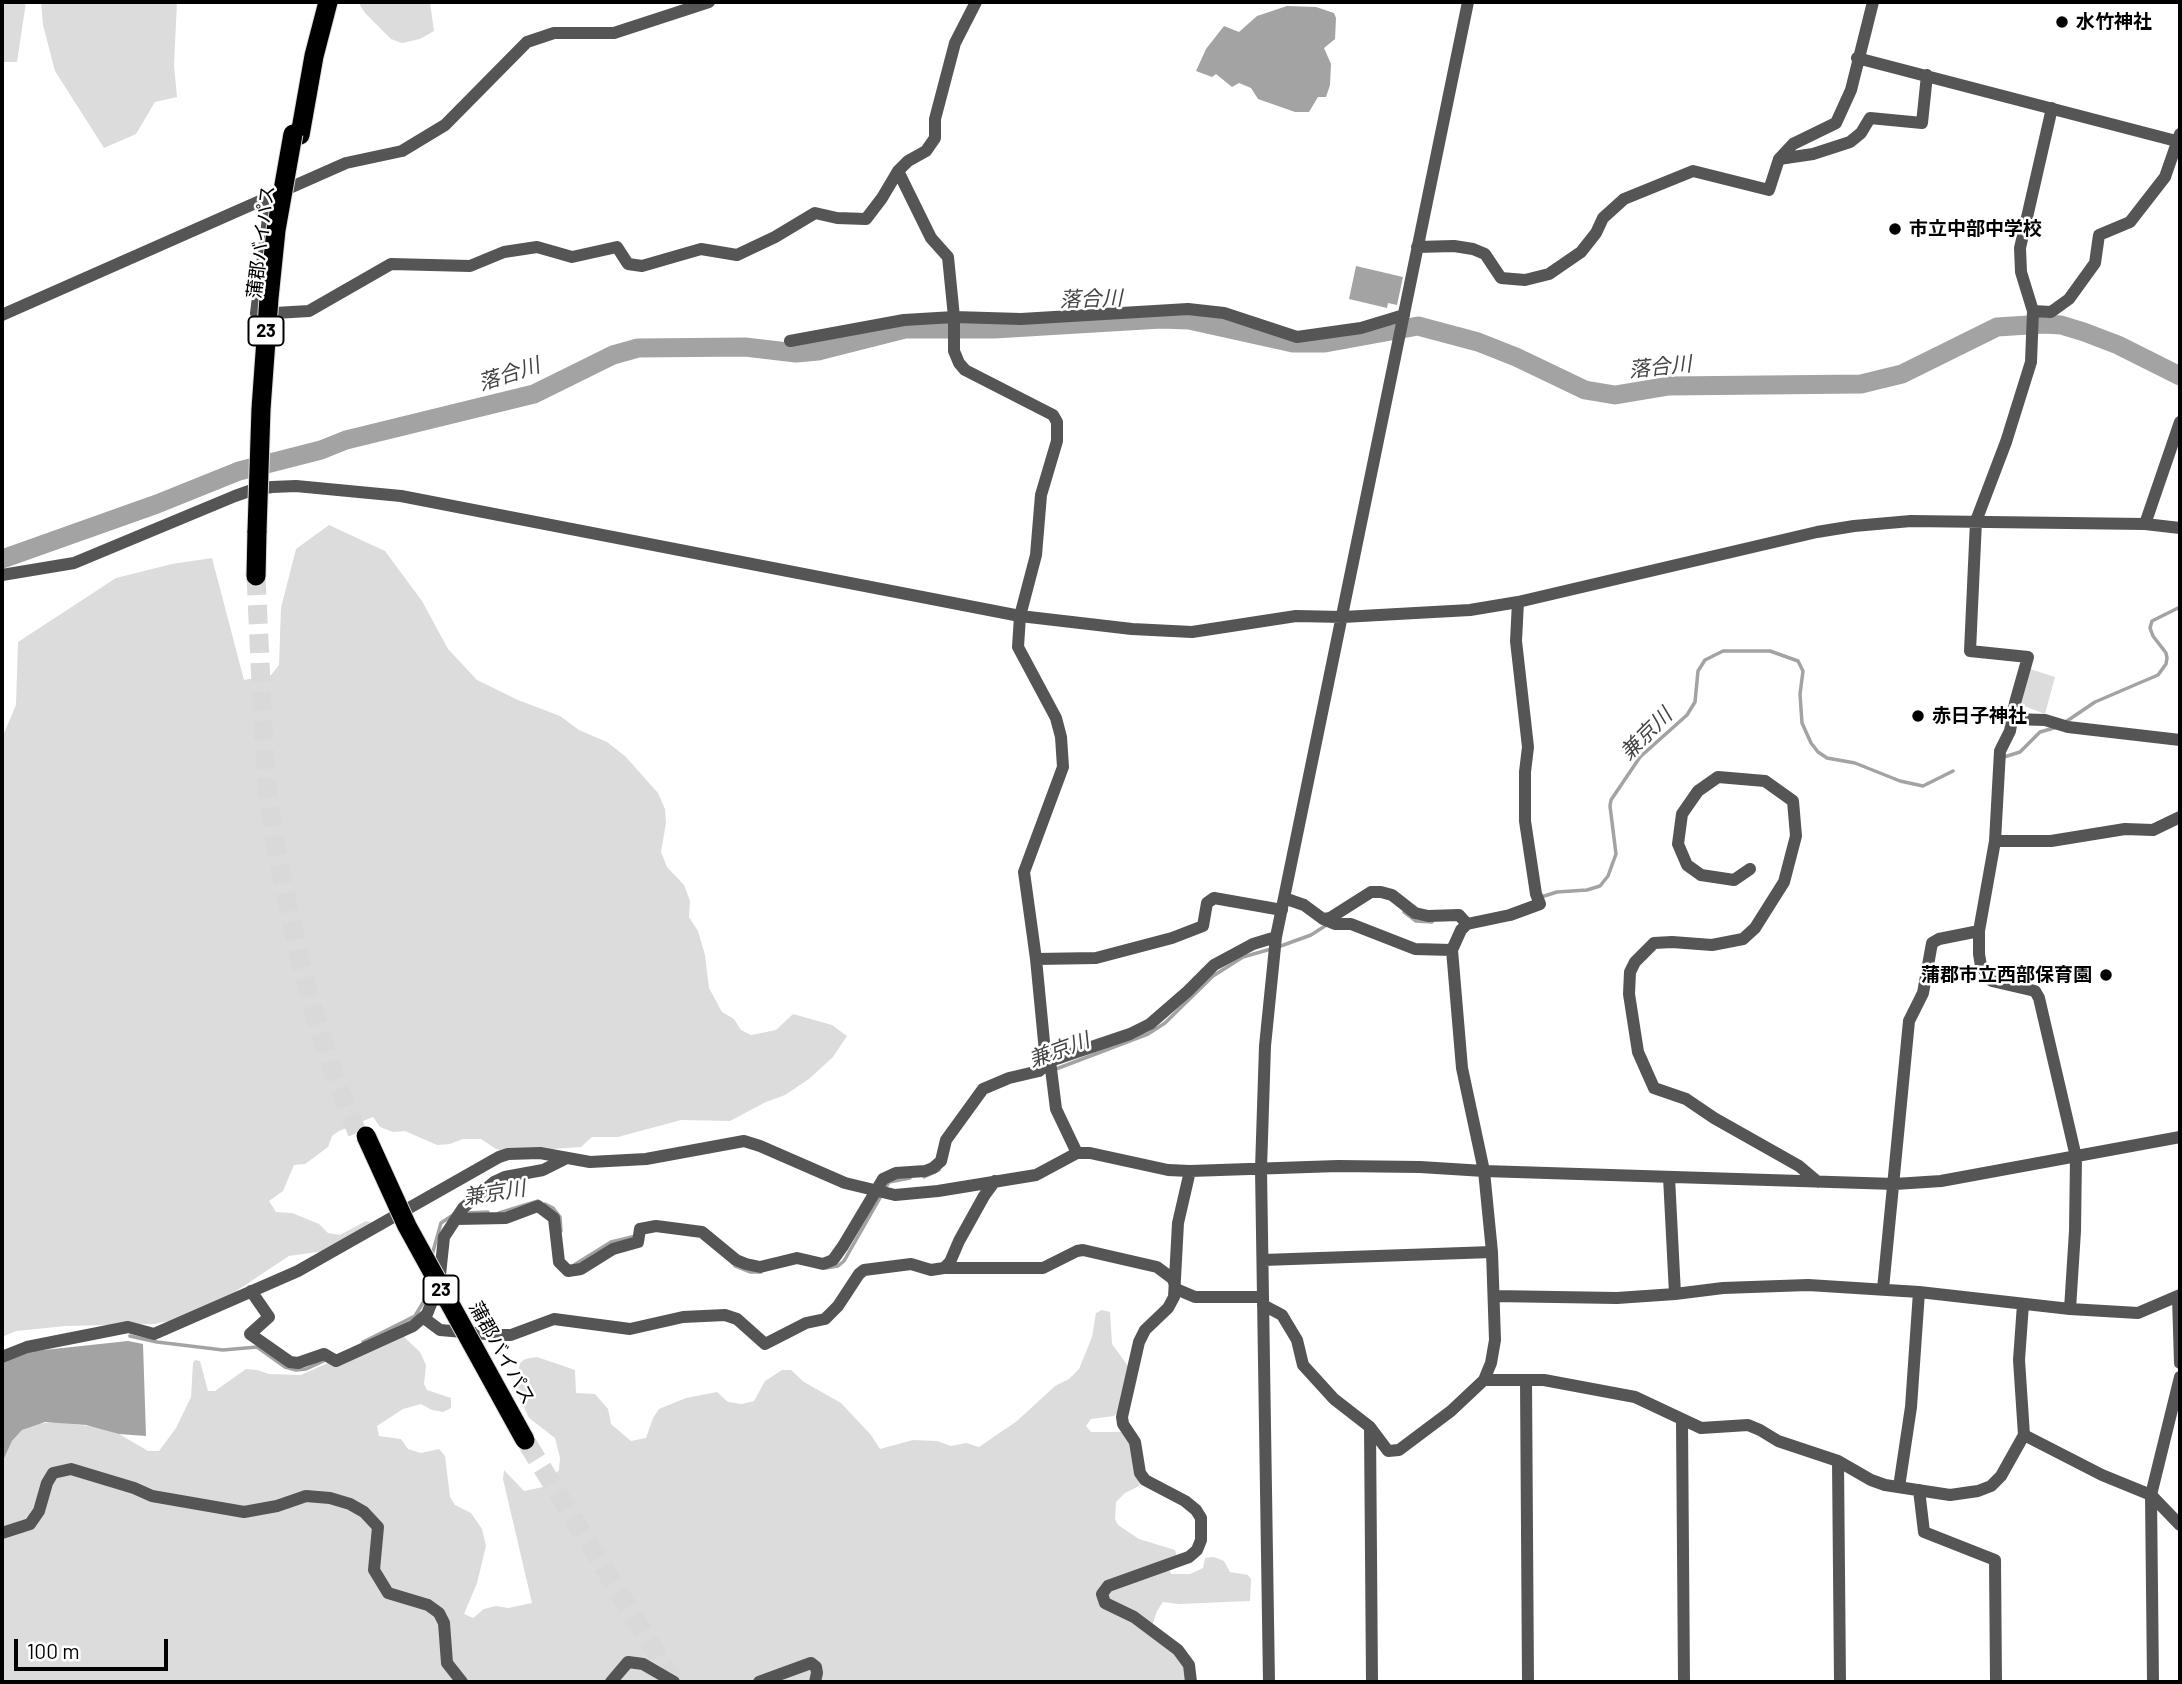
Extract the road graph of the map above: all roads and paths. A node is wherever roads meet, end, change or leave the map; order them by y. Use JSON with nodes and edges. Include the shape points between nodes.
{"nodes":[{"id":1,"x":321,"y":2,"type":"edge"},
{"id":2,"x":328,"y":2,"type":"edge"},
{"id":3,"x":709,"y":2,"type":"edge"},
{"id":4,"x":976,"y":2,"type":"edge"},
{"id":5,"x":1468,"y":2,"type":"edge"},
{"id":6,"x":1873,"y":2,"type":"edge"},
{"id":7,"x":1857,"y":58,"type":"junction"},
{"id":8,"x":1927,"y":75,"type":"junction"},
{"id":9,"x":2052,"y":108,"type":"junction"},
{"id":10,"x":297,"y":134,"type":"junction"},
{"id":11,"x":2179,"y":139,"type":"edge"},
{"id":12,"x":1779,"y":159,"type":"junction"},
{"id":13,"x":898,"y":171,"type":"junction"},
{"id":14,"x":271,"y":194,"type":"junction"},
{"id":15,"x":1417,"y":247,"type":"junction"},
{"id":16,"x":2033,"y":312,"type":"junction"},
{"id":17,"x":2,"y":315,"type":"edge"},
{"id":18,"x":1404,"y":317,"type":"junction"},
{"id":19,"x":954,"y":319,"type":"junction"},
{"id":20,"x":790,"y":341,"type":"dead end"},
{"id":21,"x":2180,"y":422,"type":"edge"},
{"id":22,"x":1976,"y":521,"type":"junction"},
{"id":23,"x":2145,"y":524,"type":"junction"},
{"id":24,"x":2180,"y":528,"type":"edge"},
{"id":25,"x":2,"y":575,"type":"edge"},
{"id":26,"x":261,"y":576,"type":"tunnel mouth"},
{"id":27,"x":1518,"y":602,"type":"junction"},
{"id":28,"x":1020,"y":616,"type":"junction"},
{"id":29,"x":1343,"y":617,"type":"junction"},
{"id":30,"x":2012,"y":719,"type":"junction"},
{"id":31,"x":2180,"y":740,"type":"edge"},
{"id":32,"x":2180,"y":817,"type":"edge"},
{"id":33,"x":1995,"y":841,"type":"junction"},
{"id":34,"x":1750,"y":869,"type":"dead end"},
{"id":35,"x":1283,"y":904,"type":"junction"},
{"id":36,"x":1328,"y":921,"type":"junction"},
{"id":37,"x":1464,"y":921,"type":"junction"},
{"id":38,"x":1979,"y":931,"type":"junction"},
{"id":39,"x":1276,"y":943,"type":"junction"},
{"id":40,"x":1452,"y":950,"type":"junction"},
{"id":41,"x":1036,"y":959,"type":"junction"},
{"id":42,"x":1051,"y":1068,"type":"junction"},
{"id":43,"x":363,"y":1136,"type":"tunnel mouth"},
{"id":44,"x":2180,"y":1137,"type":"edge"},
{"id":45,"x":1077,"y":1153,"type":"junction"},
{"id":46,"x":2076,"y":1157,"type":"junction"},
{"id":47,"x":565,"y":1159,"type":"junction"},
{"id":48,"x":1261,"y":1170,"type":"junction"},
{"id":49,"x":1190,"y":1171,"type":"junction"},
{"id":50,"x":1484,"y":1171,"type":"junction"},
{"id":51,"x":1669,"y":1177,"type":"junction"},
{"id":52,"x":995,"y":1181,"type":"junction"},
{"id":53,"x":1818,"y":1182,"type":"junction"},
{"id":54,"x":1895,"y":1184,"type":"junction"},
{"id":55,"x":881,"y":1192,"type":"junction"},
{"id":56,"x":459,"y":1214,"type":"junction"},
{"id":57,"x":1492,"y":1252,"type":"junction"},
{"id":58,"x":1263,"y":1260,"type":"junction"},
{"id":59,"x":944,"y":1268,"type":"junction"},
{"id":60,"x":1176,"y":1289,"type":"junction"},
{"id":61,"x":1883,"y":1289,"type":"junction"},
{"id":62,"x":251,"y":1291,"type":"junction"},
{"id":63,"x":1919,"y":1292,"type":"junction"},
{"id":64,"x":1675,"y":1294,"type":"junction"},
{"id":65,"x":1494,"y":1296,"type":"junction"},
{"id":66,"x":2179,"y":1296,"type":"edge"},
{"id":67,"x":1263,"y":1301,"type":"junction"},
{"id":68,"x":2023,"y":1304,"type":"junction"},
{"id":69,"x":2070,"y":1309,"type":"junction"},
{"id":70,"x":424,"y":1318,"type":"junction"},
{"id":71,"x":2,"y":1357,"type":"edge"},
{"id":72,"x":2180,"y":1363,"type":"edge"},
{"id":73,"x":2180,"y":1377,"type":"edge"},
{"id":74,"x":1485,"y":1380,"type":"junction"},
{"id":75,"x":1526,"y":1380,"type":"junction"},
{"id":76,"x":1682,"y":1420,"type":"junction"},
{"id":77,"x":1370,"y":1427,"type":"junction"},
{"id":78,"x":2024,"y":1435,"type":"junction"},
{"id":79,"x":523,"y":1443,"type":"tunnel mouth"},
{"id":80,"x":1838,"y":1461,"type":"junction"},
{"id":81,"x":1899,"y":1487,"type":"junction"},
{"id":82,"x":1919,"y":1490,"type":"junction"},
{"id":83,"x":2151,"y":1495,"type":"junction"},
{"id":84,"x":2180,"y":1525,"type":"edge"},
{"id":85,"x":2,"y":1533,"type":"edge"},
{"id":86,"x":462,"y":1682,"type":"edge"},
{"id":87,"x":611,"y":1682,"type":"edge"},
{"id":88,"x":674,"y":1682,"type":"edge"},
{"id":89,"x":760,"y":1682,"type":"edge"},
{"id":90,"x":815,"y":1682,"type":"edge"},
{"id":91,"x":1191,"y":1682,"type":"edge"},
{"id":92,"x":1269,"y":1682,"type":"edge"},
{"id":93,"x":1371,"y":1682,"type":"edge"},
{"id":94,"x":1528,"y":1682,"type":"edge"},
{"id":95,"x":1684,"y":1682,"type":"edge"},
{"id":96,"x":1840,"y":1682,"type":"edge"},
{"id":97,"x":1996,"y":1682,"type":"edge"},
{"id":98,"x":2153,"y":1682,"type":"edge"}],
"edges":[{"from":1,"to":10,"type":"highway","name":"蒲郡バイパス","number":"23"},
{"from":2,"to":10,"type":"highway","name":"蒲郡バイパス","number":"23"},
{"from":3,"to":14,"type":"street","via":[[614,33],[554,33],[527,42],[445,125],[402,151],[346,163]]},
{"from":4,"to":13,"type":"street","via":[[956,43],[935,119],[935,138],[926,151]]},
{"from":5,"to":15,"type":"street"},
{"from":6,"to":7,"type":"street"},
{"from":7,"to":8,"type":"street"},
{"from":7,"to":12,"type":"street","via":[[1851,90],[1836,123],[1793,144]]},
{"from":8,"to":9,"type":"street"},
{"from":8,"to":12,"type":"street","via":[[1922,122],[1870,118],[1850,142]]},
{"from":9,"to":11,"type":"street"},
{"from":9,"to":16,"type":"street","via":[[2020,248],[2021,272]]},
{"from":10,"to":26,"type":"highway","name":"蒲郡バイパス","number":"23","bridge":true,"via":[[276,230],[269,298],[261,409]]},
{"from":11,"to":16,"type":"street","via":[[2165,177],[2130,222],[2099,235],[2095,263],[2069,299],[2051,312]]},
{"from":12,"to":15,"type":"street","via":[[1769,190],[1693,171],[1624,199],[1603,218],[1581,252],[1549,274],[1525,280],[1501,278],[1485,254],[1473,249]]},
{"from":13,"to":14,"type":"street","via":[[866,219],[815,213],[737,255],[701,249],[642,267],[628,264],[617,247],[572,257],[537,247],[504,252],[470,266],[391,264],[309,311],[258,314]]},
{"from":13,"to":19,"type":"street","via":[[931,238],[948,257]]},
{"from":14,"to":17,"type":"street"},
{"from":15,"to":18,"type":"street"},
{"from":16,"to":22,"type":"street","via":[[2031,362]]},
{"from":18,"to":19,"type":"street","via":[[1297,337],[1224,313],[1188,309]]},
{"from":18,"to":29,"type":"street"},
{"from":19,"to":20,"type":"street","via":[[904,320]]},
{"from":19,"to":28,"type":"street","via":[[954,351],[965,370],[1053,415],[1057,422],[1057,441],[1041,495],[1036,555]]},
{"from":21,"to":23,"type":"street"},
{"from":22,"to":23,"type":"street"},
{"from":22,"to":27,"type":"street","via":[[1911,521],[1817,532]]},
{"from":22,"to":30,"type":"street","via":[[1970,651],[2028,657]]},
{"from":23,"to":24,"type":"street"},
{"from":25,"to":28,"type":"street","via":[[74,563],[252,490],[296,486],[401,496]]},
{"from":27,"to":29,"type":"street","via":[[1470,610]]},
{"from":27,"to":37,"type":"street","via":[[1516,641],[1528,747],[1525,821],[1540,904],[1518,913]]},
{"from":28,"to":29,"type":"street","via":[[1192,632],[1296,616]]},
{"from":28,"to":41,"type":"street","via":[[1018,647],[1056,718],[1063,767],[1024,872]]},
{"from":29,"to":35,"type":"street"},
{"from":30,"to":31,"type":"street"},
{"from":30,"to":33,"type":"street","via":[[2000,751]]},
{"from":32,"to":33,"type":"street","via":[[2153,830],[2125,829],[2051,841]]},
{"from":33,"to":38,"type":"street"},
{"from":34,"to":53,"type":"street","via":[[1734,880],[1702,875],[1687,866],[1678,844],[1682,814],[1698,791],[1718,777],[1765,781],[1793,801],[1796,836],[1784,881],[1743,939],[1712,945],[1654,943],[1635,962],[1629,995],[1638,1052],[1654,1088],[1686,1099]]},
{"from":35,"to":36,"type":"street","via":[[1304,905]]},
{"from":35,"to":39,"type":"street"},
{"from":35,"to":41,"type":"street","via":[[1214,898],[1206,903],[1203,926],[1172,938],[1096,958]]},
{"from":36,"to":37,"type":"street","via":[[1371,892],[1381,891],[1415,913]]},
{"from":36,"to":40,"type":"street","via":[[1351,924],[1415,949]]},
{"from":37,"to":40,"type":"street"},
{"from":38,"to":46,"type":"street","via":[[1979,954],[1986,974],[1998,984],[2035,991],[2039,998]]},
{"from":38,"to":54,"type":"street","via":[[1932,943],[1923,993],[1909,1021]]},
{"from":39,"to":42,"type":"street","via":[[1253,944],[1214,965],[1150,1024]]},
{"from":39,"to":48,"type":"street","via":[[1265,1045]]},
{"from":40,"to":50,"type":"street","via":[[1462,1068]]},
{"from":41,"to":42,"type":"street","via":[[1045,1052]]},
{"from":42,"to":45,"type":"street","via":[[1056,1110]]},
{"from":42,"to":55,"type":"street","via":[[983,1089],[946,1140],[941,1161],[925,1171],[889,1175]]},
{"from":43,"to":79,"type":"highway","name":"蒲郡バイパス","number":"23","bridge":true,"via":[[408,1240]]},
{"from":44,"to":46,"type":"street"},
{"from":45,"to":49,"type":"street"},
{"from":45,"to":52,"type":"street","via":[[1036,1175]]},
{"from":46,"to":54,"type":"street","via":[[1941,1181]]},
{"from":46,"to":69,"type":"street"},
{"from":47,"to":55,"type":"street","via":[[646,1159],[744,1141],[845,1183]]},
{"from":47,"to":56,"type":"street","via":[[543,1170],[494,1182]]},
{"from":47,"to":62,"type":"street","via":[[540,1153],[499,1157],[298,1271]]},
{"from":48,"to":49,"type":"street"},
{"from":48,"to":50,"type":"street","via":[[1338,1166]]},
{"from":48,"to":58,"type":"street"},
{"from":49,"to":60,"type":"street","via":[[1178,1223]]},
{"from":50,"to":51,"type":"street"},
{"from":50,"to":57,"type":"street"},
{"from":51,"to":53,"type":"street"},
{"from":51,"to":64,"type":"street"},
{"from":52,"to":55,"type":"street","via":[[938,1191]]},
{"from":52,"to":59,"type":"street"},
{"from":53,"to":54,"type":"street"},
{"from":54,"to":61,"type":"street"},
{"from":55,"to":56,"type":"street","via":[[833,1260],[823,1264],[797,1258],[760,1266],[746,1264],[702,1232],[656,1226],[640,1229],[638,1242],[613,1249],[581,1269],[568,1270],[557,1255],[554,1217],[538,1206],[506,1218]]},
{"from":56,"to":70,"type":"street","via":[[444,1237],[439,1284]]},
{"from":57,"to":58,"type":"street"},
{"from":57,"to":65,"type":"street"},
{"from":58,"to":67,"type":"street"},
{"from":59,"to":60,"type":"street","via":[[1043,1268],[1083,1250],[1157,1268],[1173,1279]]},
{"from":59,"to":70,"type":"street","via":[[931,1270],[911,1264],[864,1270],[825,1319],[806,1323],[765,1344],[737,1319],[725,1315],[683,1317],[630,1329],[554,1319],[511,1335],[440,1330]]},
{"from":60,"to":67,"type":"street","via":[[1195,1297]]},
{"from":60,"to":91,"type":"street","via":[[1168,1308],[1139,1342],[1122,1417],[1135,1443],[1140,1474],[1196,1510],[1201,1518],[1201,1540],[1189,1557],[1108,1586],[1102,1594],[1105,1603],[1134,1617],[1178,1650],[1189,1665]]},
{"from":61,"to":63,"type":"street"},
{"from":61,"to":64,"type":"street","via":[[1808,1285]]},
{"from":62,"to":70,"type":"street","via":[[269,1317],[250,1334],[290,1362],[330,1357],[336,1361]]},
{"from":62,"to":71,"type":"street","via":[[154,1334],[128,1327],[27,1347]]},
{"from":63,"to":68,"type":"street"},
{"from":63,"to":81,"type":"street","via":[[1912,1406]]},
{"from":64,"to":65,"type":"street"},
{"from":65,"to":74,"type":"street","via":[[1495,1340]]},
{"from":66,"to":69,"type":"street","via":[[2138,1313]]},
{"from":66,"to":72,"type":"street"},
{"from":67,"to":77,"type":"street","via":[[1282,1315],[1297,1340],[1303,1365],[1334,1399]]},
{"from":67,"to":92,"type":"street"},
{"from":68,"to":69,"type":"street"},
{"from":68,"to":78,"type":"street","via":[[2019,1360]]},
{"from":73,"to":83,"type":"street"},
{"from":74,"to":75,"type":"street"},
{"from":74,"to":77,"type":"street","via":[[1399,1450],[1388,1451]]},
{"from":75,"to":76,"type":"street","via":[[1635,1397]]},
{"from":75,"to":94,"type":"street"},
{"from":76,"to":80,"type":"street","via":[[1700,1428],[1748,1425],[1778,1441]]},
{"from":76,"to":95,"type":"street"},
{"from":77,"to":93,"type":"street"},
{"from":78,"to":82,"type":"street","via":[[1991,1486],[1950,1495]]},
{"from":78,"to":83,"type":"street"},
{"from":80,"to":81,"type":"street","via":[[1871,1480]]},
{"from":80,"to":96,"type":"street"},
{"from":81,"to":82,"type":"street"},
{"from":82,"to":97,"type":"street","via":[[1924,1532],[1995,1560]]},
{"from":83,"to":84,"type":"street"},
{"from":83,"to":98,"type":"street"},
{"from":85,"to":86,"type":"street","via":[[30,1524],[53,1473],[71,1469],[152,1496],[244,1512],[306,1496],[340,1501],[363,1512],[378,1527],[374,1570],[388,1593],[439,1613],[447,1663]]},
{"from":87,"to":88,"type":"street","via":[[628,1662],[643,1664]]},
{"from":89,"to":90,"type":"street","via":[[811,1663],[816,1667]]}]}
